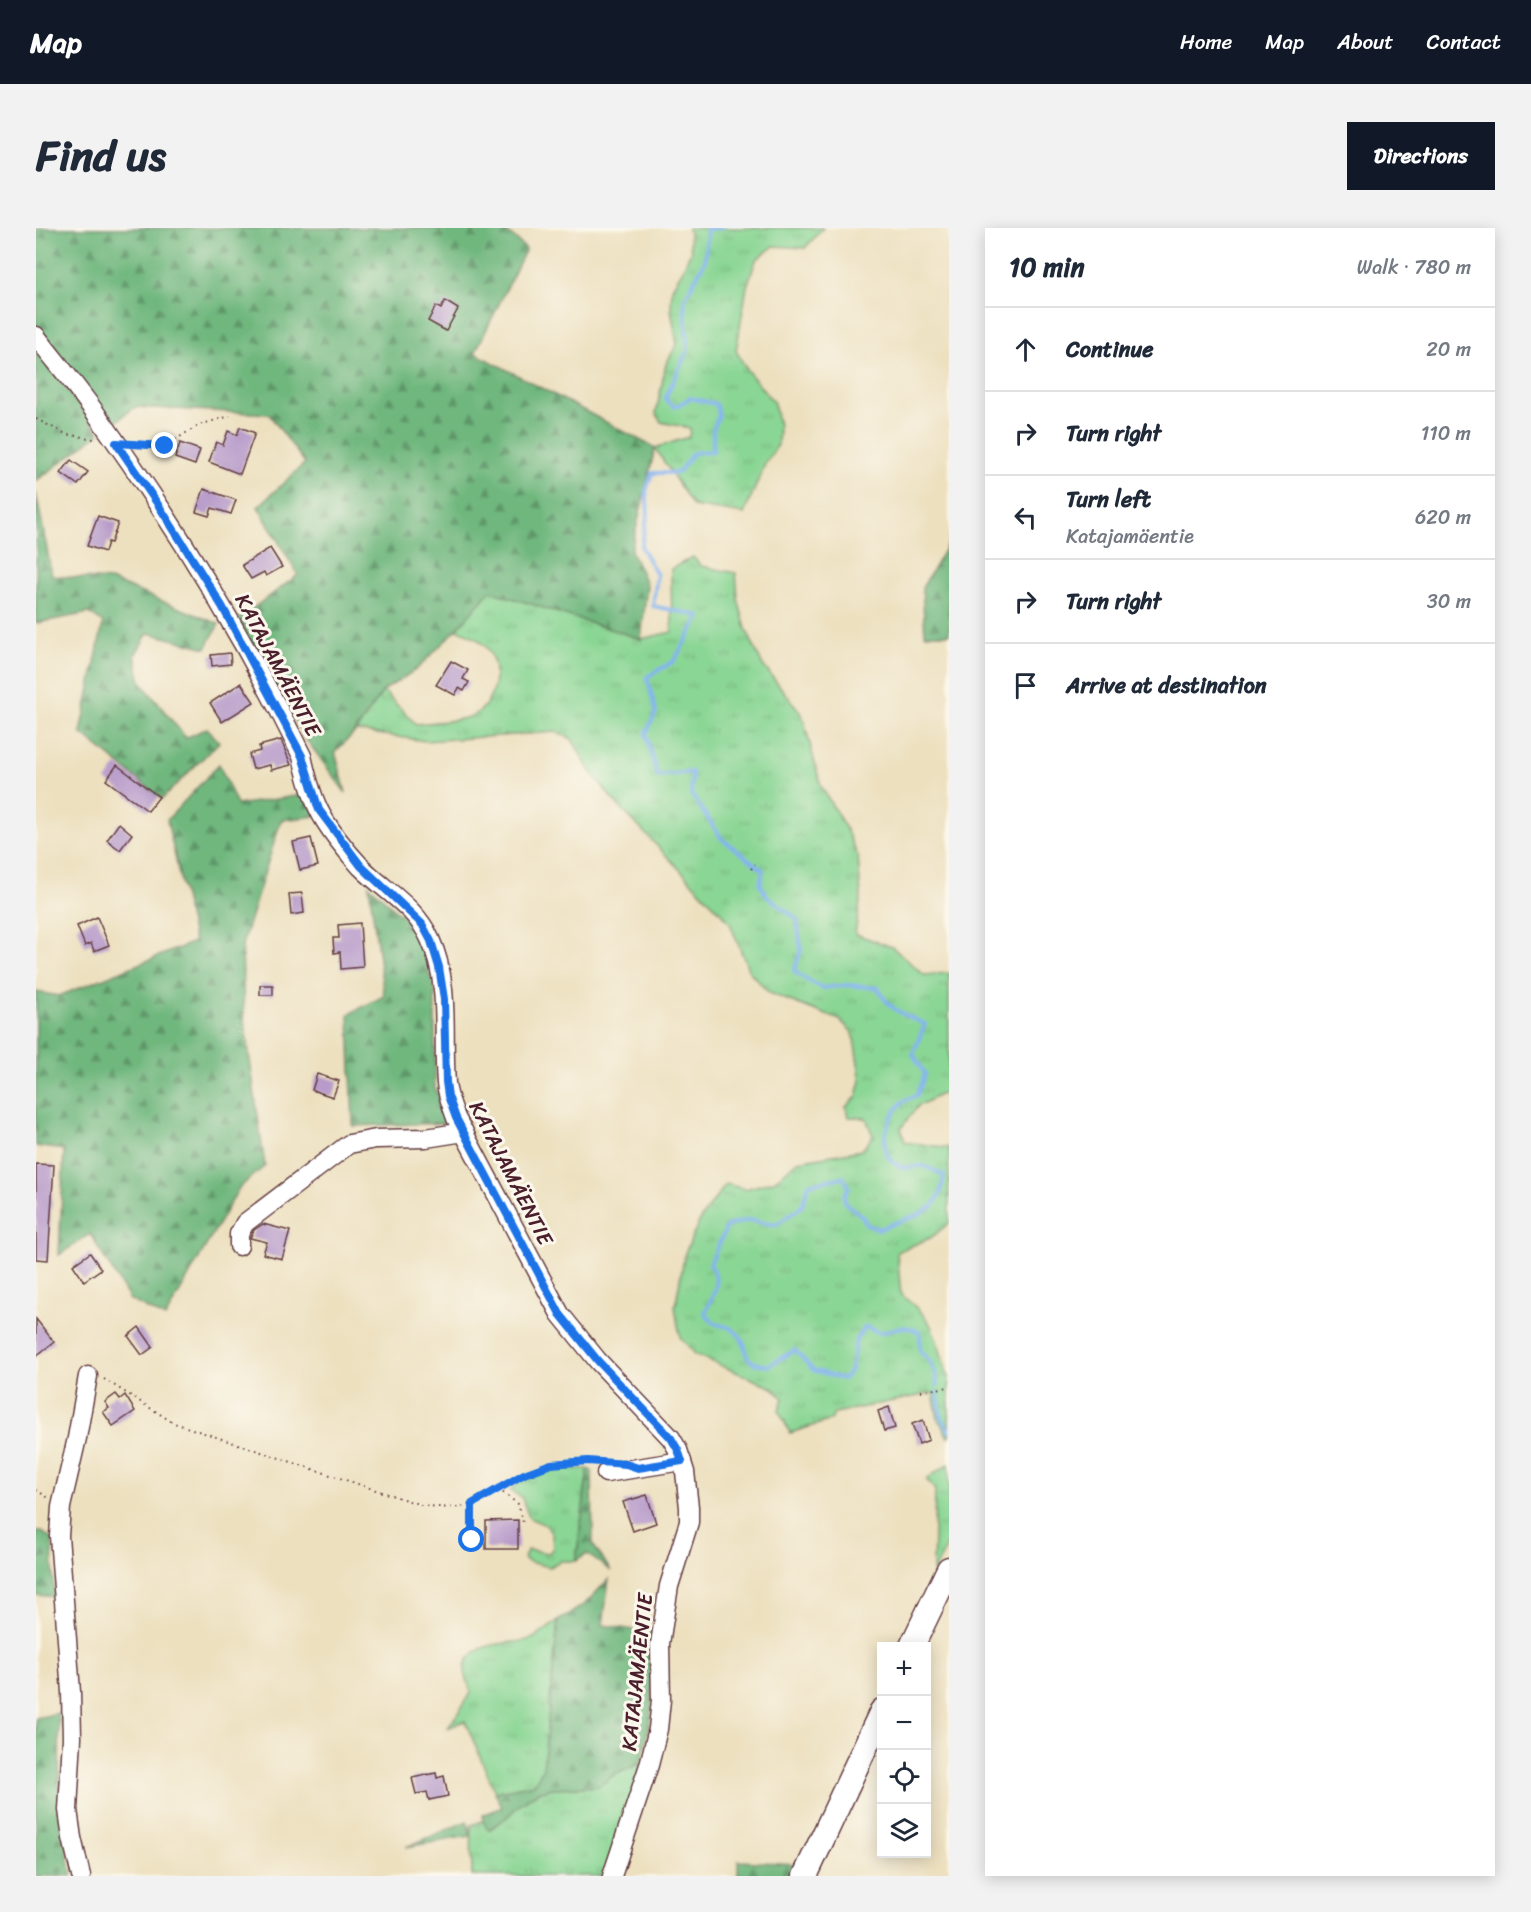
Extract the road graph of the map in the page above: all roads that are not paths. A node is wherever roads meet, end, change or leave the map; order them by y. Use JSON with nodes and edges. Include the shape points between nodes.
{"nodes":[{"id":1,"x":36,"y":336,"type":"edge"},
{"id":2,"x":464,"y":1132,"type":"junction"},
{"id":3,"x":239,"y":1246,"type":"dead end"},
{"id":4,"x":94,"y":1376,"type":"road end"},
{"id":5,"x":682,"y":1461,"type":"junction"},
{"id":6,"x":602,"y":1468,"type":"road end"},
{"id":7,"x":949,"y":1569,"type":"edge"},
{"id":8,"x":914,"y":1642,"type":"edge"},
{"id":9,"x":877,"y":1722,"type":"edge"},
{"id":10,"x":837,"y":1809,"type":"junction"},
{"id":11,"x":81,"y":1876,"type":"edge"},
{"id":12,"x":612,"y":1876,"type":"edge"},
{"id":13,"x":805,"y":1876,"type":"edge"},
{"id":14,"x":813,"y":1876,"type":"edge"}],
"edges":[{"from":1,"to":2,"type":"street","name":"KATAJAMÄENTIE","via":[[97,415],[222,606],[302,756],[319,810],[361,866],[422,924],[439,967],[444,999],[448,1096]]},
{"from":2,"to":3,"type":"street","via":[[349,1144],[245,1223],[239,1234]]},
{"from":2,"to":5,"type":"street","name":"KATAJAMÄENTIE","via":[[560,1314],[598,1361],[671,1438]]},
{"from":4,"to":11,"type":"street","via":[[61,1507],[60,1536],[71,1692],[68,1810]]},
{"from":5,"to":6,"type":"street"},
{"from":5,"to":12,"type":"street","name":"KATAJAMÄENTIE","via":[[689,1522],[669,1586],[662,1626],[658,1729]]},
{"from":7,"to":8,"type":"main road"},
{"from":9,"to":10,"type":"main road"},
{"from":10,"to":13,"type":"main road"},
{"from":10,"to":14,"type":"main road"}]}
